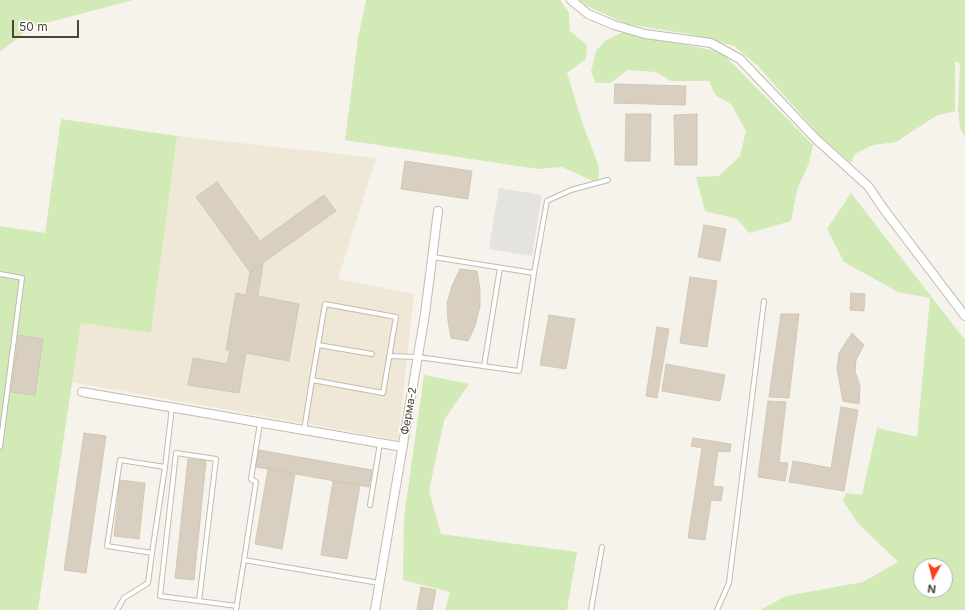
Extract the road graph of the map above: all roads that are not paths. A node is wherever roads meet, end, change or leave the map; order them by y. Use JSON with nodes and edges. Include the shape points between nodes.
{"nodes":[{"id":1,"x":571,"y":0,"type":"edge"},
{"id":2,"x":608,"y":180,"type":"dead end"},
{"id":3,"x":438,"y":211,"type":"dead end"},
{"id":4,"x":432,"y":257,"type":"junction"},
{"id":5,"x":500,"y":268,"type":"junction"},
{"id":6,"x":534,"y":273,"type":"junction"},
{"id":7,"x":0,"y":274,"type":"edge"},
{"id":8,"x":764,"y":301,"type":"dead end"},
{"id":9,"x":965,"y":316,"type":"edge"},
{"id":10,"x":318,"y":345,"type":"junction"},
{"id":11,"x":372,"y":354,"type":"dead end"},
{"id":12,"x":389,"y":356,"type":"junction"},
{"id":13,"x":418,"y":357,"type":"junction"},
{"id":14,"x":484,"y":366,"type":"junction"},
{"id":15,"x":312,"y":380,"type":"junction"},
{"id":16,"x":82,"y":392,"type":"dead end"},
{"id":17,"x":172,"y":408,"type":"junction"},
{"id":18,"x":260,"y":423,"type":"junction"},
{"id":19,"x":304,"y":430,"type":"junction"},
{"id":20,"x":380,"y":443,"type":"junction"},
{"id":21,"x":0,"y":447,"type":"edge"},
{"id":22,"x":403,"y":447,"type":"junction"},
{"id":23,"x":165,"y":467,"type":"junction"},
{"id":24,"x":370,"y":505,"type":"dead end"},
{"id":25,"x":602,"y":547,"type":"dead end"},
{"id":26,"x":152,"y":553,"type":"junction"},
{"id":27,"x":244,"y":560,"type":"junction"},
{"id":28,"x":380,"y":583,"type":"junction"},
{"id":29,"x":199,"y":601,"type":"junction"},
{"id":30,"x":236,"y":608,"type":"edge"},
{"id":31,"x":117,"y":610,"type":"edge"},
{"id":32,"x":375,"y":610,"type":"edge"},
{"id":33,"x":591,"y":610,"type":"edge"},
{"id":34,"x":717,"y":610,"type":"edge"}],
"edges":[{"from":1,"to":9,"type":"street","via":[[588,14],[614,25],[646,34],[711,43],[740,59],[816,139],[868,186]]},
{"from":2,"to":6,"type":"lane","via":[[570,190],[547,201]]},
{"from":3,"to":4,"type":"street","name":"Ферма-2"},
{"from":4,"to":5,"type":"lane"},
{"from":4,"to":13,"type":"street","name":"Ферма-2"},
{"from":5,"to":6,"type":"lane"},
{"from":5,"to":14,"type":"lane"},
{"from":6,"to":14,"type":"lane","via":[[519,371]]},
{"from":7,"to":21,"type":"lane","via":[[22,278]]},
{"from":8,"to":34,"type":"lane","via":[[729,583]]},
{"from":10,"to":11,"type":"lane"},
{"from":10,"to":12,"type":"lane","via":[[325,304],[396,317]]},
{"from":10,"to":15,"type":"lane"},
{"from":12,"to":13,"type":"lane"},
{"from":12,"to":15,"type":"lane","via":[[383,393]]},
{"from":13,"to":14,"type":"lane"},
{"from":13,"to":22,"type":"street","name":"Ферма-2"},
{"from":15,"to":19,"type":"lane"},
{"from":16,"to":17,"type":"street"},
{"from":17,"to":18,"type":"street"},
{"from":17,"to":23,"type":"lane"},
{"from":18,"to":19,"type":"street"},
{"from":18,"to":27,"type":"lane","via":[[251,479],[256,482]]},
{"from":19,"to":20,"type":"street"},
{"from":20,"to":22,"type":"street"},
{"from":20,"to":24,"type":"lane"},
{"from":22,"to":28,"type":"street","name":"Ферма-2"},
{"from":23,"to":26,"type":"lane"},
{"from":23,"to":26,"type":"lane","via":[[120,460],[107,546]]},
{"from":25,"to":33,"type":"lane"},
{"from":26,"to":31,"type":"lane","via":[[148,583],[124,598]]},
{"from":27,"to":28,"type":"lane"},
{"from":27,"to":30,"type":"lane"},
{"from":28,"to":32,"type":"street","name":"Ферма-2"},
{"from":29,"to":29,"type":"lane","via":[[216,459],[176,453],[160,596]]},
{"from":29,"to":30,"type":"lane"}]}
